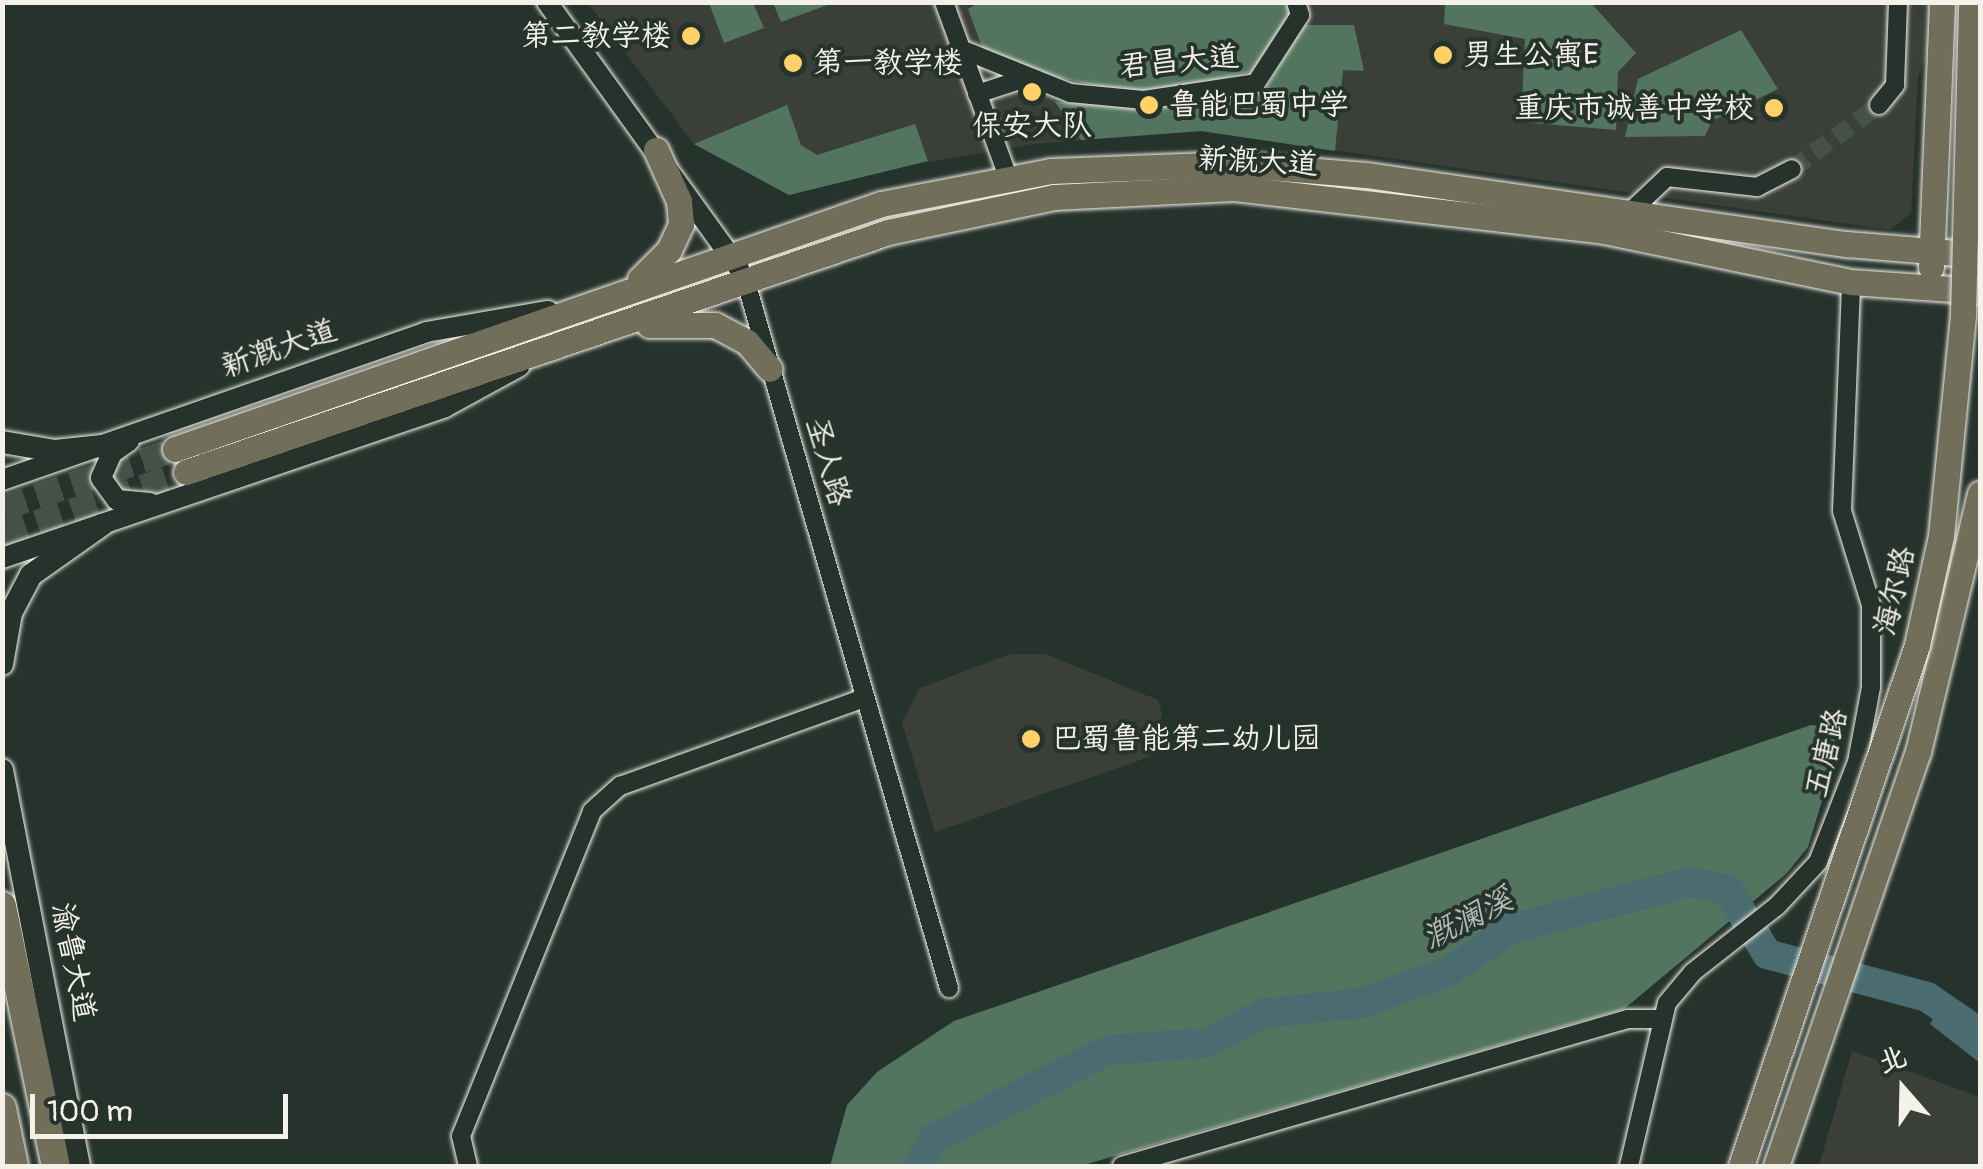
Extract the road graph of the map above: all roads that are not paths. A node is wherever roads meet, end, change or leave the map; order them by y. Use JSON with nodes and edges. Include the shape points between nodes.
{"nodes":[{"id":1,"x":547,"y":2,"type":"edge"},
{"id":2,"x":944,"y":2,"type":"edge"},
{"id":3,"x":1296,"y":2,"type":"edge"},
{"id":4,"x":1898,"y":2,"type":"edge"},
{"id":5,"x":1942,"y":2,"type":"edge"},
{"id":6,"x":1972,"y":2,"type":"edge"},
{"id":7,"x":961,"y":50,"type":"junction"},
{"id":8,"x":1029,"y":77,"type":"junction"},
{"id":9,"x":978,"y":94,"type":"junction"},
{"id":10,"x":1879,"y":105,"type":"tunnel mouth"},
{"id":11,"x":656,"y":150,"type":"junction"},
{"id":12,"x":1792,"y":169,"type":"tunnel mouth"},
{"id":13,"x":1009,"y":180,"type":"junction"},
{"id":14,"x":1630,"y":212,"type":"junction"},
{"id":15,"x":1931,"y":251,"type":"junction"},
{"id":16,"x":731,"y":253,"type":"junction"},
{"id":17,"x":1980,"y":255,"type":"edge"},
{"id":18,"x":746,"y":282,"type":"junction"},
{"id":19,"x":1850,"y":282,"type":"junction"},
{"id":20,"x":1930,"y":287,"type":"junction"},
{"id":21,"x":630,"y":288,"type":"junction"},
{"id":22,"x":1980,"y":291,"type":"edge"},
{"id":23,"x":584,"y":304,"type":"junction"},
{"id":24,"x":614,"y":328,"type":"junction"},
{"id":25,"x":548,"y":350,"type":"junction"},
{"id":26,"x":770,"y":370,"type":"junction"},
{"id":27,"x":143,"y":431,"type":"junction"},
{"id":28,"x":2,"y":442,"type":"edge"},
{"id":29,"x":100,"y":446,"type":"junction"},
{"id":30,"x":2,"y":480,"type":"edge"},
{"id":31,"x":1980,"y":493,"type":"edge"},
{"id":32,"x":170,"y":502,"type":"junction"},
{"id":33,"x":102,"y":525,"type":"junction"},
{"id":34,"x":2,"y":558,"type":"edge"},
{"id":35,"x":2,"y":664,"type":"edge"},
{"id":36,"x":864,"y":698,"type":"junction"},
{"id":37,"x":2,"y":770,"type":"edge"},
{"id":38,"x":2,"y":906,"type":"edge"},
{"id":39,"x":950,"y":988,"type":"dead end"},
{"id":40,"x":1663,"y":1019,"type":"junction"},
{"id":41,"x":2,"y":1108,"type":"edge"},
{"id":42,"x":14,"y":1166,"type":"edge"},
{"id":43,"x":56,"y":1166,"type":"edge"},
{"id":44,"x":79,"y":1166,"type":"edge"},
{"id":45,"x":468,"y":1166,"type":"edge"},
{"id":46,"x":1122,"y":1166,"type":"edge"},
{"id":47,"x":1629,"y":1166,"type":"edge"},
{"id":48,"x":1741,"y":1166,"type":"edge"},
{"id":49,"x":1776,"y":1166,"type":"edge"}],
"edges":[{"from":1,"to":11,"type":"street","name":"圣人路"},
{"from":2,"to":7,"type":"street"},
{"from":3,"to":8,"type":"street","name":"君昌大道","via":[[1300,15],[1256,83],[1144,100],[1070,93]]},
{"from":4,"to":10,"type":"street","via":[[1896,85]]},
{"from":5,"to":15,"type":"main road"},
{"from":6,"to":48,"type":"main road","name":"海尔路","bridge":true,"via":[[1963,314],[1941,536],[1905,682]]},
{"from":7,"to":8,"type":"street","name":"君昌大道"},
{"from":7,"to":9,"type":"street"},
{"from":8,"to":9,"type":"street"},
{"from":9,"to":13,"type":"street"},
{"from":11,"to":16,"type":"street","name":"圣人路"},
{"from":11,"to":21,"type":"main road","via":[[679,201],[681,224],[659,263]]},
{"from":12,"to":14,"type":"street","via":[[1757,188],[1667,177]]},
{"from":13,"to":14,"type":"main road","name":"新溉大道","via":[[1051,172],[1234,164]]},
{"from":13,"to":16,"type":"main road","name":"新溉大道","via":[[881,204]]},
{"from":14,"to":15,"type":"main road","name":"新溉大道"},
{"from":15,"to":17,"type":"main road","name":"新溉大道"},
{"from":15,"to":20,"type":"main road"},
{"from":16,"to":18,"type":"street","name":"圣人路"},
{"from":16,"to":21,"type":"main road","name":"新溉大道"},
{"from":18,"to":19,"type":"main road","name":"新溉大道","via":[[888,232],[1054,197],[1234,188],[1604,231]]},
{"from":18,"to":24,"type":"main road","name":"新溉大道"},
{"from":18,"to":26,"type":"street","name":"圣人路"},
{"from":19,"to":20,"type":"main road","name":"新溉大道"},
{"from":19,"to":40,"type":"street","name":"五唐路","via":[[1842,511],[1870,605],[1871,687],[1857,762],[1830,838],[1777,906],[1693,972],[1667,1002]]},
{"from":20,"to":22,"type":"main road","name":"新溉大道"},
{"from":21,"to":23,"type":"main road","name":"新溉大道"},
{"from":23,"to":25,"type":"main road","name":"新溉大道","via":[[180,460]]},
{"from":23,"to":27,"type":"street","name":"新溉大道","via":[[426,332]]},
{"from":24,"to":25,"type":"main road","name":"新溉大道"},
{"from":24,"to":26,"type":"main road","via":[[715,324],[747,342]]},
{"from":25,"to":32,"type":"street","name":"新溉大道","via":[[445,407]]},
{"from":26,"to":36,"type":"street","name":"圣人路"},
{"from":27,"to":29,"type":"street","name":"新溉大道"},
{"from":27,"to":32,"type":"street","via":[[104,464],[106,492],[134,504]]},
{"from":28,"to":29,"type":"main road","via":[[55,450]]},
{"from":29,"to":30,"type":"street","name":"新溉大道"},
{"from":31,"to":49,"type":"main road","via":[[1973,546],[1918,752]]},
{"from":32,"to":33,"type":"street","name":"新溉大道"},
{"from":33,"to":34,"type":"street","name":"新溉大道"},
{"from":33,"to":35,"type":"main road","via":[[32,575],[12,612]]},
{"from":36,"to":39,"type":"street","name":"圣人路"},
{"from":36,"to":45,"type":"street","via":[[620,786],[592,811],[461,1136]]},
{"from":37,"to":44,"type":"main road","name":"渝鲁大道"},
{"from":38,"to":43,"type":"highway","name":"渝鲁大道"},
{"from":40,"to":46,"type":"street","via":[[1628,1019]]},
{"from":40,"to":47,"type":"street","name":"五唐路"},
{"from":41,"to":42,"type":"highway"}]}
